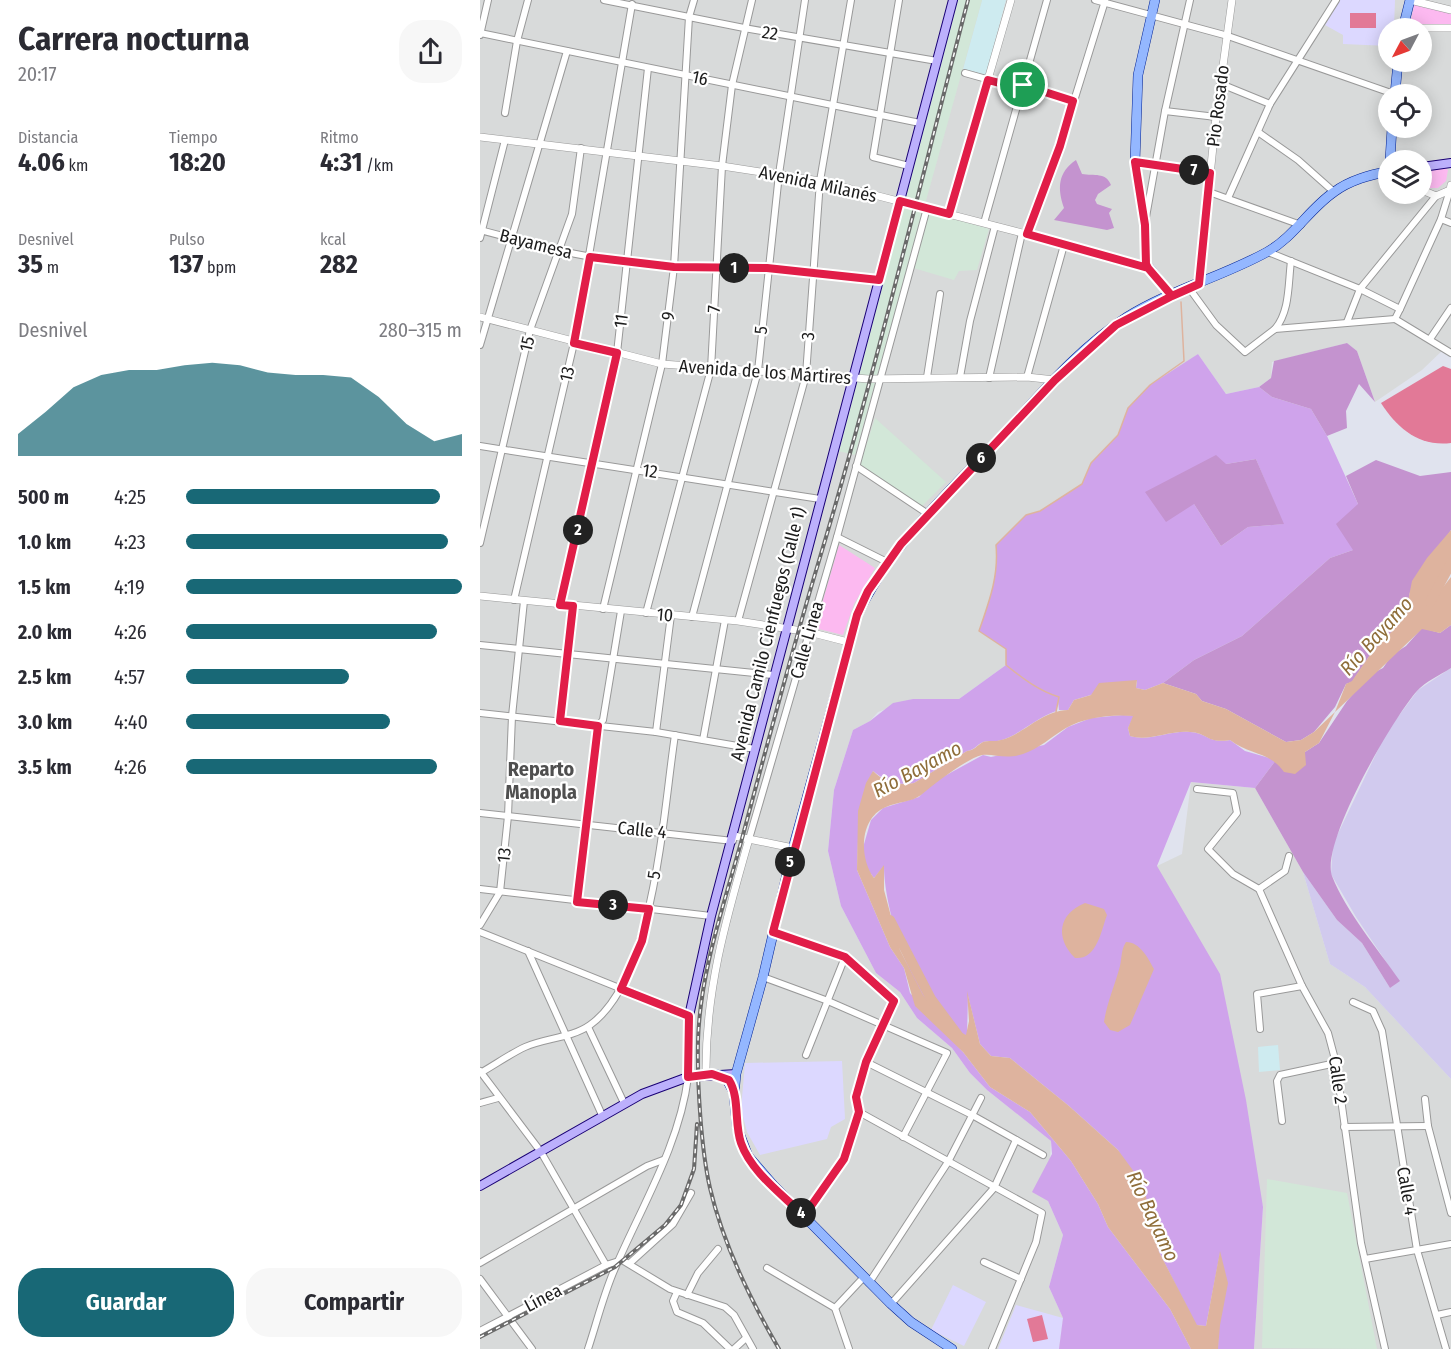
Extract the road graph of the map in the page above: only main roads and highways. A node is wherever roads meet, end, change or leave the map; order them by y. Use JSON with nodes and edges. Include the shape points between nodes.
{"nodes":[{"id":1,"x":953,"y":0,"type":"edge"},
{"id":2,"x":1155,"y":0,"type":"edge"},
{"id":3,"x":1410,"y":0,"type":"edge"},
{"id":4,"x":1407,"y":18,"type":"edge"},
{"id":5,"x":1451,"y":163,"type":"edge"},
{"id":6,"x":1432,"y":166,"type":"edge"},
{"id":7,"x":1378,"y":174,"type":"edge"},
{"id":8,"x":1172,"y":296,"type":"junction"},
{"id":9,"x":736,"y":1074,"type":"junction"},
{"id":10,"x":709,"y":1075,"type":"junction"},
{"id":11,"x":688,"y":1077,"type":"junction"},
{"id":12,"x":735,"y":1096,"type":"junction"},
{"id":13,"x":480,"y":1186,"type":"edge"},
{"id":14,"x":952,"y":1349,"type":"edge"}],
"edges":[{"from":1,"to":11,"type":"main road","name":"Avenida Camilo Cienfuegos (Calle 1)","via":[[711,916],[689,1016]]},
{"from":2,"to":8,"type":"main road","via":[[1138,75],[1135,162],[1148,268]]},
{"from":3,"to":4,"type":"main road"},
{"from":5,"to":6,"type":"main road"},
{"from":7,"to":8,"type":"main road","via":[[1334,192],[1268,252]]},
{"from":8,"to":9,"type":"main road","via":[[1116,325],[1055,380],[928,514],[868,591],[848,642]]},
{"from":9,"to":10,"type":"main road"},
{"from":9,"to":12,"type":"main road"},
{"from":10,"to":11,"type":"main road"},
{"from":10,"to":12,"type":"main road","via":[[729,1080]]},
{"from":11,"to":13,"type":"main road","via":[[624,1103]]},
{"from":12,"to":14,"type":"main road","via":[[737,1127],[747,1156],[891,1304]]}]}
